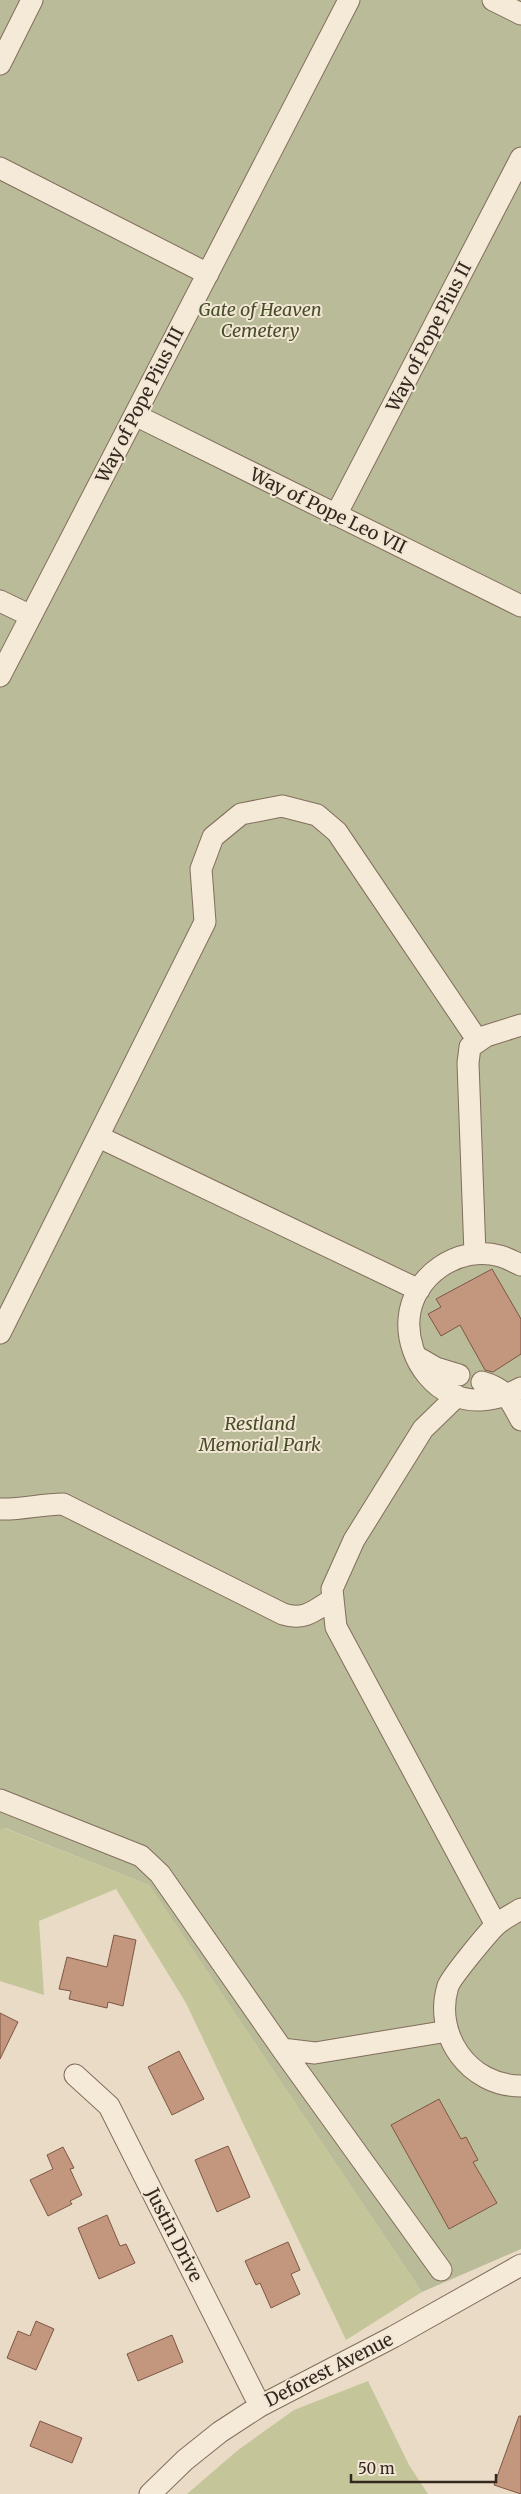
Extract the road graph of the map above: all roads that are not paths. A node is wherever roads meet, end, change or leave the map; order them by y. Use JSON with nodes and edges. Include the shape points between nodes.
{"nodes":[{"id":1,"x":32,"y":0,"type":"edge"},
{"id":2,"x":349,"y":0,"type":"edge"},
{"id":3,"x":493,"y":0,"type":"edge"},
{"id":4,"x":521,"y":14,"type":"edge"},
{"id":5,"x":0,"y":64,"type":"edge"},
{"id":6,"x":521,"y":158,"type":"edge"},
{"id":7,"x":0,"y":168,"type":"edge"},
{"id":8,"x":208,"y":274,"type":"junction"},
{"id":9,"x":135,"y":415,"type":"junction"},
{"id":10,"x":336,"y":515,"type":"junction"},
{"id":11,"x":0,"y":601,"type":"edge"},
{"id":12,"x":521,"y":606,"type":"edge"},
{"id":13,"x":31,"y":616,"type":"junction"},
{"id":14,"x":0,"y":676,"type":"edge"},
{"id":15,"x":521,"y":1024,"type":"edge"},
{"id":16,"x":478,"y":1041,"type":"junction"},
{"id":17,"x":99,"y":1137,"type":"junction"},
{"id":18,"x":474,"y":1254,"type":"junction"},
{"id":19,"x":521,"y":1265,"type":"edge"},
{"id":20,"x":418,"y":1290,"type":"junction"},
{"id":21,"x":0,"y":1333,"type":"edge"},
{"id":22,"x":415,"y":1356,"type":"junction"},
{"id":23,"x":459,"y":1375,"type":"dead end"},
{"id":24,"x":482,"y":1382,"type":"dead end"},
{"id":25,"x":514,"y":1392,"type":"edge"},
{"id":26,"x":457,"y":1396,"type":"junction"},
{"id":27,"x":521,"y":1420,"type":"edge"},
{"id":28,"x":0,"y":1509,"type":"edge"},
{"id":29,"x":333,"y":1599,"type":"junction"},
{"id":30,"x":0,"y":1800,"type":"edge"},
{"id":31,"x":521,"y":1909,"type":"edge"},
{"id":32,"x":496,"y":1925,"type":"junction"},
{"id":33,"x":448,"y":2032,"type":"junction"},
{"id":34,"x":282,"y":2049,"type":"junction"},
{"id":35,"x":75,"y":2074,"type":"dead end"},
{"id":36,"x":521,"y":2086,"type":"edge"},
{"id":37,"x":521,"y":2265,"type":"edge"},
{"id":38,"x":441,"y":2270,"type":"dead end"},
{"id":39,"x":260,"y":2406,"type":"junction"},
{"id":40,"x":150,"y":2494,"type":"edge"}],
"edges":[{"from":1,"to":5,"type":"street"},
{"from":2,"to":8,"type":"street","name":"Way of Pope Pius III"},
{"from":3,"to":4,"type":"street"},
{"from":6,"to":10,"type":"street","name":"Way of Pope Pius II"},
{"from":7,"to":8,"type":"street"},
{"from":8,"to":9,"type":"street","name":"Way of Pope Pius III"},
{"from":9,"to":10,"type":"street","name":"Way of Pope Leo VII"},
{"from":9,"to":13,"type":"street","name":"Way of Pope Pius III"},
{"from":10,"to":12,"type":"street","name":"Way of Pope Leo VII"},
{"from":11,"to":13,"type":"street"},
{"from":13,"to":14,"type":"street","name":"Way of Pope Pius III"},
{"from":15,"to":16,"type":"street"},
{"from":16,"to":17,"type":"street","via":[[338,832],[317,815],[282,806],[241,814],[213,838],[200,869],[206,922]]},
{"from":16,"to":18,"type":"street","via":[[470,1047],[468,1063]]},
{"from":17,"to":20,"type":"street"},
{"from":17,"to":21,"type":"street"},
{"from":18,"to":19,"type":"street","via":[[500,1256]]},
{"from":18,"to":20,"type":"street","via":[[450,1260],[430,1274]]},
{"from":20,"to":22,"type":"street","via":[[408,1318],[410,1343]]},
{"from":22,"to":23,"type":"street","via":[[436,1368]]},
{"from":22,"to":26,"type":"street","via":[[419,1366],[436,1385]]},
{"from":24,"to":25,"type":"street"},
{"from":25,"to":26,"type":"street","via":[[479,1400]]},
{"from":25,"to":27,"type":"street"},
{"from":26,"to":29,"type":"street","via":[[422,1429],[354,1540],[332,1589]]},
{"from":28,"to":29,"type":"street","via":[[63,1504],[283,1614],[297,1618]]},
{"from":29,"to":32,"type":"street","via":[[336,1627]]},
{"from":30,"to":34,"type":"street","via":[[141,1856],[160,1874]]},
{"from":31,"to":32,"type":"street"},
{"from":32,"to":33,"type":"street","via":[[449,1984],[443,2012]]},
{"from":33,"to":34,"type":"street","via":[[315,2053]]},
{"from":33,"to":36,"type":"street","via":[[455,2050],[479,2075]]},
{"from":34,"to":38,"type":"street"},
{"from":35,"to":39,"type":"street","name":"Justin Drive","via":[[109,2106]]},
{"from":37,"to":39,"type":"street","name":"Deforest Avenue","via":[[393,2337]]},
{"from":39,"to":40,"type":"street","name":"Deforest Avenue","via":[[192,2454]]}]}
